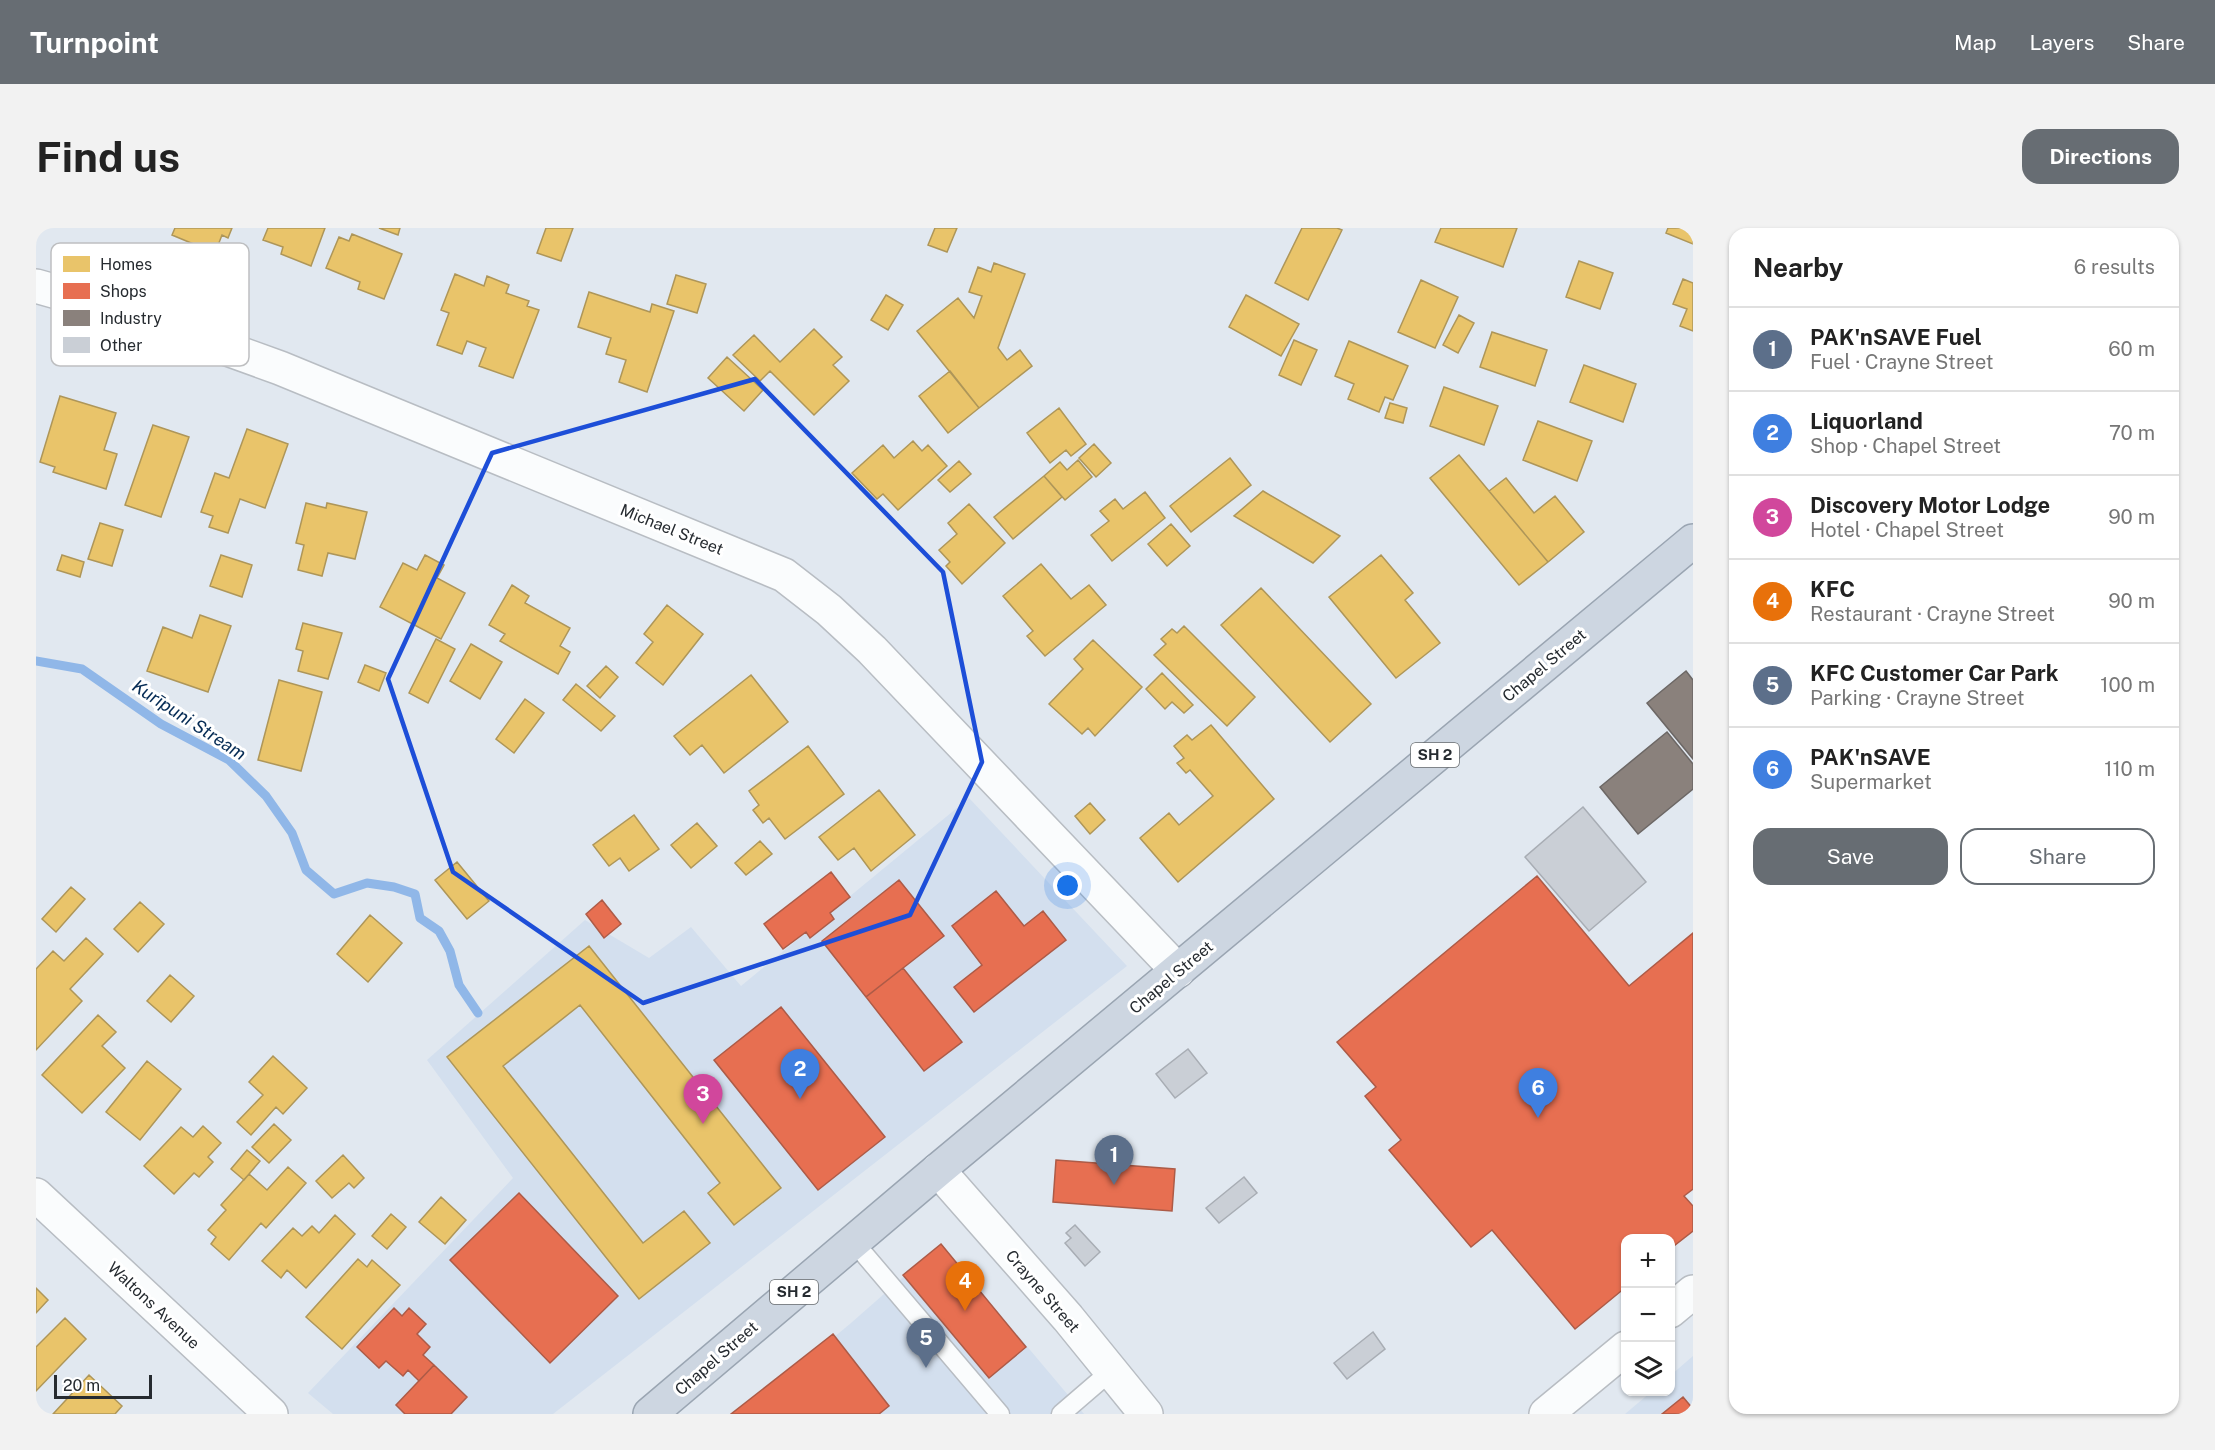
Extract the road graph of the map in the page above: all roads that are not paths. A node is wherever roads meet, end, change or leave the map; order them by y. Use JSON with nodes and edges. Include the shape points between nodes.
{"nodes":[{"id":1,"x":36,"y":286,"type":"edge"},
{"id":2,"x":51,"y":290,"type":"edge"},
{"id":3,"x":249,"y":357,"type":"edge"},
{"id":4,"x":1693,"y":541,"type":"edge"},
{"id":5,"x":1178,"y":971,"type":"junction"},
{"id":6,"x":938,"y":1170,"type":"junction"},
{"id":7,"x":36,"y":1195,"type":"edge"},
{"id":8,"x":854,"y":1241,"type":"junction"},
{"id":9,"x":1693,"y":1292,"type":"edge"},
{"id":10,"x":1675,"y":1308,"type":"edge"},
{"id":11,"x":1621,"y":1352,"type":"edge"},
{"id":12,"x":1112,"y":1371,"type":"junction"},
{"id":13,"x":271,"y":1414,"type":"edge"},
{"id":14,"x":650,"y":1414,"type":"edge"},
{"id":15,"x":1000,"y":1414,"type":"edge"},
{"id":16,"x":1061,"y":1414,"type":"edge"},
{"id":17,"x":1146,"y":1414,"type":"edge"},
{"id":18,"x":1546,"y":1414,"type":"edge"}],
"edges":[{"from":1,"to":2,"type":"street","name":"Michael Street"},
{"from":3,"to":5,"type":"street","name":"Michael Street","via":[[784,575],[872,650]]},
{"from":4,"to":5,"type":"highway","name":"Chapel Street","number":"SH 2"},
{"from":5,"to":6,"type":"highway","name":"Chapel Street","number":"SH 2"},
{"from":6,"to":8,"type":"highway","name":"Chapel Street","number":"SH 2"},
{"from":6,"to":12,"type":"street","name":"Crayne Street"},
{"from":7,"to":13,"type":"street","name":"Waltons Avenue"},
{"from":8,"to":14,"type":"highway","name":"Chapel Street","number":"SH 2"},
{"from":8,"to":15,"type":"lane"},
{"from":9,"to":10,"type":"street"},
{"from":11,"to":18,"type":"street"},
{"from":12,"to":16,"type":"lane"},
{"from":12,"to":17,"type":"street","name":"Crayne Street"}]}
